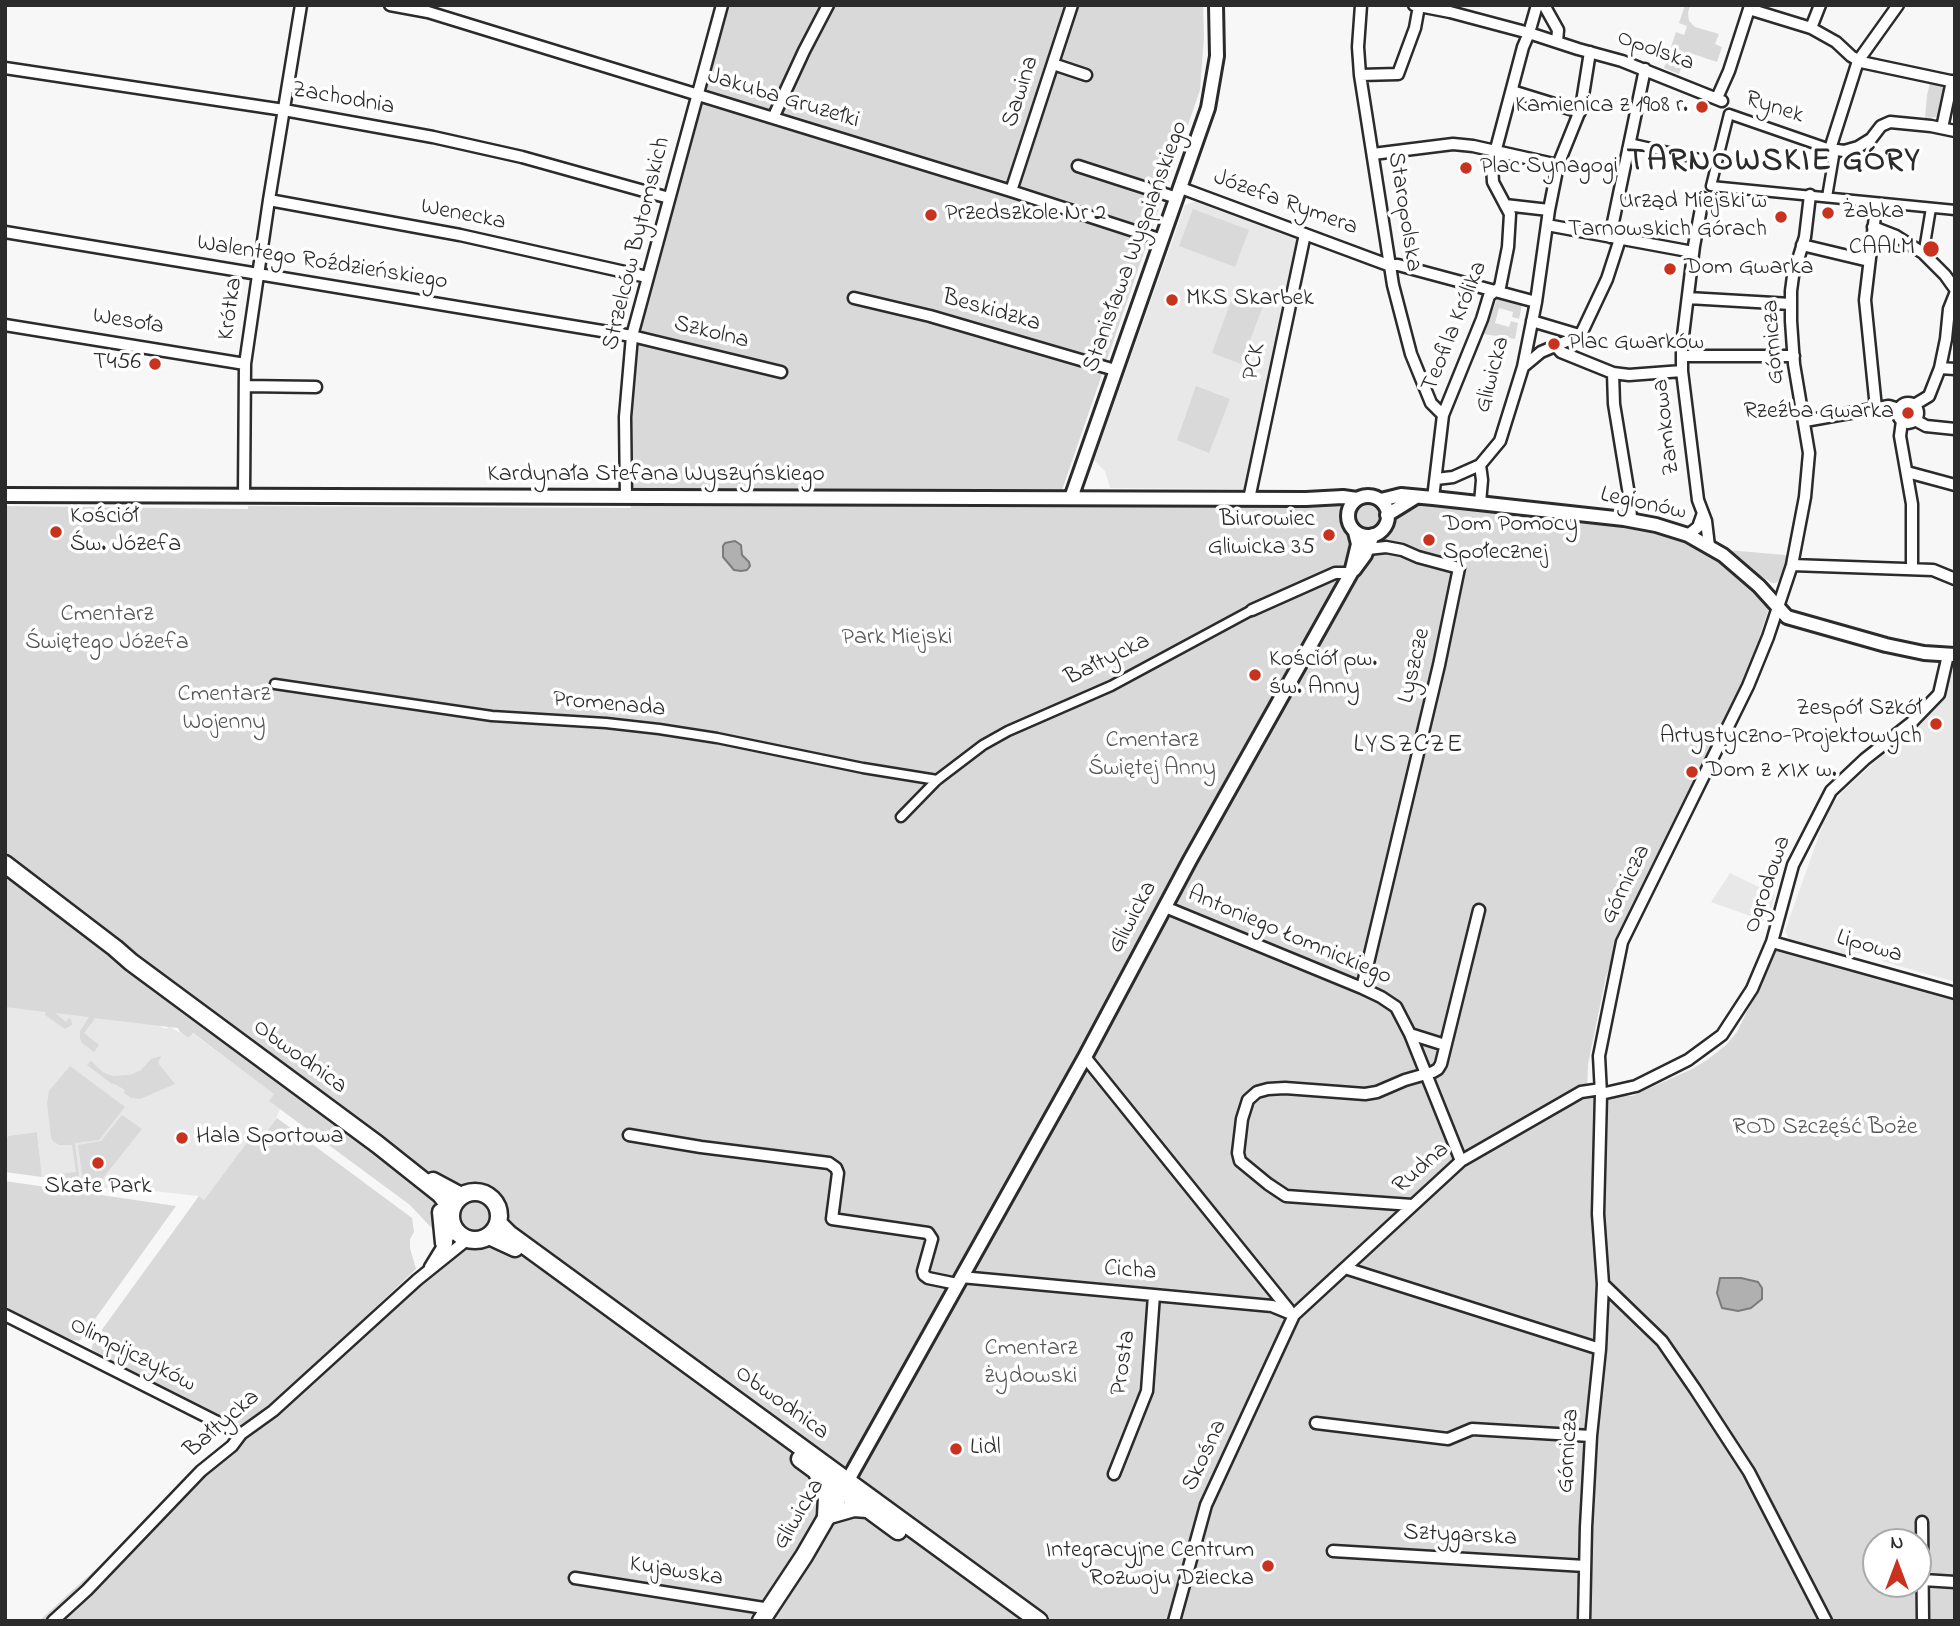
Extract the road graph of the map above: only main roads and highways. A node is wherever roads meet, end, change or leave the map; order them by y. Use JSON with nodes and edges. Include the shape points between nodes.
{"nodes":[{"id":1,"x":5,"y":864,"type":"edge"},
{"id":2,"x":115,"y":948,"type":"junction"},
{"id":3,"x":424,"y":1183,"type":"junction"},
{"id":4,"x":456,"y":1202,"type":"junction"},
{"id":5,"x":493,"y":1230,"type":"junction"},
{"id":6,"x":444,"y":1244,"type":"road end"},
{"id":7,"x":816,"y":1470,"type":"junction"},
{"id":8,"x":845,"y":1485,"type":"junction"},
{"id":9,"x":867,"y":1509,"type":"junction"},
{"id":10,"x":827,"y":1516,"type":"junction"},
{"id":11,"x":766,"y":1615,"type":"edge"},
{"id":12,"x":1028,"y":1621,"type":"edge"},
{"id":13,"x":1039,"y":1621,"type":"edge"}],
"edges":[{"from":1,"to":2,"type":"main road","name":"Obwodnica"},
{"from":2,"to":3,"type":"main road","name":"Obwodnica"},
{"from":2,"to":4,"type":"main road","name":"Obwodnica","via":[[408,1160]]},
{"from":3,"to":4,"type":"main road","name":"Obwodnica"},
{"from":3,"to":6,"type":"main road","via":[[443,1218]]},
{"from":4,"to":5,"type":"main road","via":[[451,1218],[460,1235],[478,1240]]},
{"from":4,"to":5,"type":"main road","via":[[474,1192],[490,1197],[498,1209]]},
{"from":5,"to":7,"type":"main road","name":"Obwodnica"},
{"from":5,"to":8,"type":"main road","name":"Obwodnica","via":[[509,1234]]},
{"from":7,"to":8,"type":"main road","name":"Obwodnica"},
{"from":7,"to":10,"type":"main road","via":[[824,1483]]},
{"from":8,"to":9,"type":"main road","name":"Obwodnica"},
{"from":8,"to":10,"type":"main road","name":"Gliwicka"},
{"from":8,"to":13,"type":"main road","name":"Obwodnica"},
{"from":9,"to":10,"type":"main road","via":[[854,1507]]},
{"from":9,"to":12,"type":"main road","name":"Obwodnica"},
{"from":10,"to":11,"type":"main road","name":"Gliwicka"}]}
